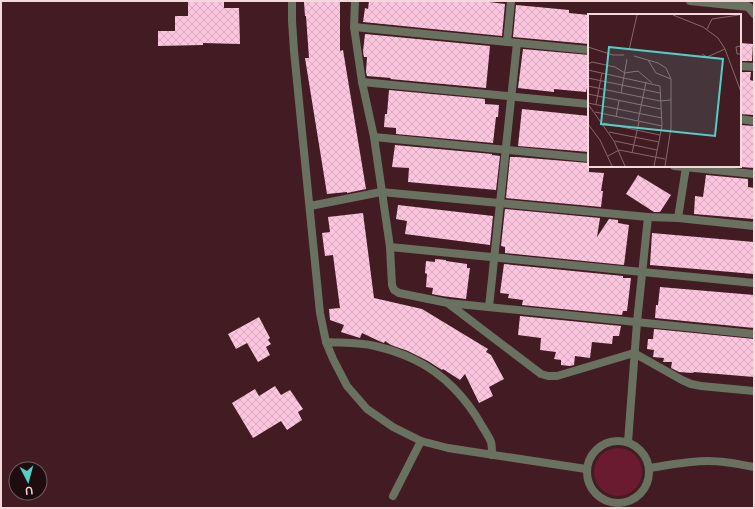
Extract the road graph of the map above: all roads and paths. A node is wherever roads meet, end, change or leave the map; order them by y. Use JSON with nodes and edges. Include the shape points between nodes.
{"nodes":[{"id":1,"x":292,"y":1,"type":"edge"},
{"id":2,"x":355,"y":1,"type":"edge"},
{"id":3,"x":511,"y":1,"type":"edge"},
{"id":4,"x":690,"y":1,"type":"edge"},
{"id":5,"x":749,"y":7,"type":"edge"},
{"id":6,"x":354,"y":27,"type":"junction"},
{"id":7,"x":507,"y":42,"type":"junction"},
{"id":8,"x":517,"y":43,"type":"junction"},
{"id":9,"x":588,"y":50,"type":"edge"},
{"id":10,"x":741,"y":66,"type":"edge"},
{"id":11,"x":754,"y":67,"type":"edge"},
{"id":12,"x":362,"y":82,"type":"junction"},
{"id":13,"x":511,"y":97,"type":"junction"},
{"id":14,"x":588,"y":104,"type":"edge"},
{"id":15,"x":741,"y":119,"type":"edge"},
{"id":16,"x":754,"y":121,"type":"edge"},
{"id":17,"x":374,"y":137,"type":"junction"},
{"id":18,"x":506,"y":149,"type":"junction"},
{"id":19,"x":588,"y":158,"type":"edge"},
{"id":20,"x":686,"y":167,"type":"joint"},
{"id":21,"x":754,"y":174,"type":"edge"},
{"id":22,"x":382,"y":192,"type":"junction"},
{"id":23,"x":500,"y":203,"type":"junction"},
{"id":24,"x":310,"y":206,"type":"junction"},
{"id":25,"x":648,"y":217,"type":"junction"},
{"id":26,"x":678,"y":218,"type":"junction"},
{"id":27,"x":754,"y":226,"type":"edge"},
{"id":28,"x":390,"y":247,"type":"junction"},
{"id":29,"x":495,"y":257,"type":"junction"},
{"id":30,"x":642,"y":272,"type":"junction"},
{"id":31,"x":754,"y":283,"type":"edge"},
{"id":32,"x":448,"y":303,"type":"junction"},
{"id":33,"x":489,"y":307,"type":"junction"},
{"id":34,"x":637,"y":322,"type":"junction"},
{"id":35,"x":754,"y":334,"type":"edge"},
{"id":36,"x":326,"y":342,"type":"junction"},
{"id":37,"x":634,"y":353,"type":"junction"},
{"id":38,"x":754,"y":391,"type":"edge"},
{"id":39,"x":421,"y":441,"type":"junction"},
{"id":40,"x":628,"y":442,"type":"junction"},
{"id":41,"x":492,"y":455,"type":"junction"},
{"id":42,"x":754,"y":467,"type":"edge"},
{"id":43,"x":649,"y":468,"type":"junction"},
{"id":44,"x":586,"y":469,"type":"junction"},
{"id":45,"x":393,"y":496,"type":"dead end"},
{"id":46,"x":620,"y":506,"type":"edge"}],
"edges":[{"from":1,"to":24,"type":"street","via":[[294,51]]},
{"from":2,"to":6,"type":"street"},
{"from":3,"to":7,"type":"street"},
{"from":4,"to":5,"type":"street"},
{"from":6,"to":7,"type":"street"},
{"from":6,"to":12,"type":"street"},
{"from":7,"to":8,"type":"street"},
{"from":8,"to":9,"type":"street"},
{"from":8,"to":13,"type":"street"},
{"from":10,"to":11,"type":"street"},
{"from":12,"to":13,"type":"street"},
{"from":12,"to":17,"type":"street"},
{"from":13,"to":14,"type":"street"},
{"from":13,"to":18,"type":"street"},
{"from":15,"to":16,"type":"street"},
{"from":17,"to":18,"type":"street"},
{"from":17,"to":22,"type":"street"},
{"from":18,"to":19,"type":"street"},
{"from":18,"to":23,"type":"street"},
{"from":20,"to":21,"type":"street"},
{"from":20,"to":26,"type":"street"},
{"from":22,"to":23,"type":"street"},
{"from":22,"to":24,"type":"street"},
{"from":22,"to":28,"type":"street"},
{"from":23,"to":25,"type":"street"},
{"from":23,"to":29,"type":"street"},
{"from":24,"to":36,"type":"street","via":[[320,313]]},
{"from":25,"to":26,"type":"street"},
{"from":25,"to":30,"type":"street"},
{"from":26,"to":27,"type":"street"},
{"from":28,"to":29,"type":"street"},
{"from":28,"to":32,"type":"street","via":[[394,290]]},
{"from":29,"to":30,"type":"street"},
{"from":29,"to":33,"type":"street"},
{"from":30,"to":31,"type":"street"},
{"from":30,"to":34,"type":"street"},
{"from":32,"to":33,"type":"street"},
{"from":32,"to":37,"type":"street","via":[[541,374],[548,376],[557,376]]},
{"from":33,"to":34,"type":"street"},
{"from":34,"to":35,"type":"street"},
{"from":34,"to":37,"type":"street"},
{"from":36,"to":39,"type":"street","via":[[347,386],[368,409],[393,427]]},
{"from":36,"to":41,"type":"street","via":[[375,346],[416,360],[451,385],[466,401],[490,442]]},
{"from":37,"to":38,"type":"street","via":[[691,384]]},
{"from":37,"to":40,"type":"street"},
{"from":39,"to":41,"type":"street"},
{"from":39,"to":45,"type":"street"},
{"from":40,"to":43,"type":"street","via":[[642,452]]},
{"from":40,"to":44,"type":"street","via":[[618,440],[600,445],[593,451]]},
{"from":41,"to":44,"type":"street"},
{"from":42,"to":43,"type":"street","via":[[707,461]]},
{"from":43,"to":46,"type":"street","via":[[646,488],[639,496]]},
{"from":44,"to":46,"type":"street","via":[[591,489],[599,497]]}]}
